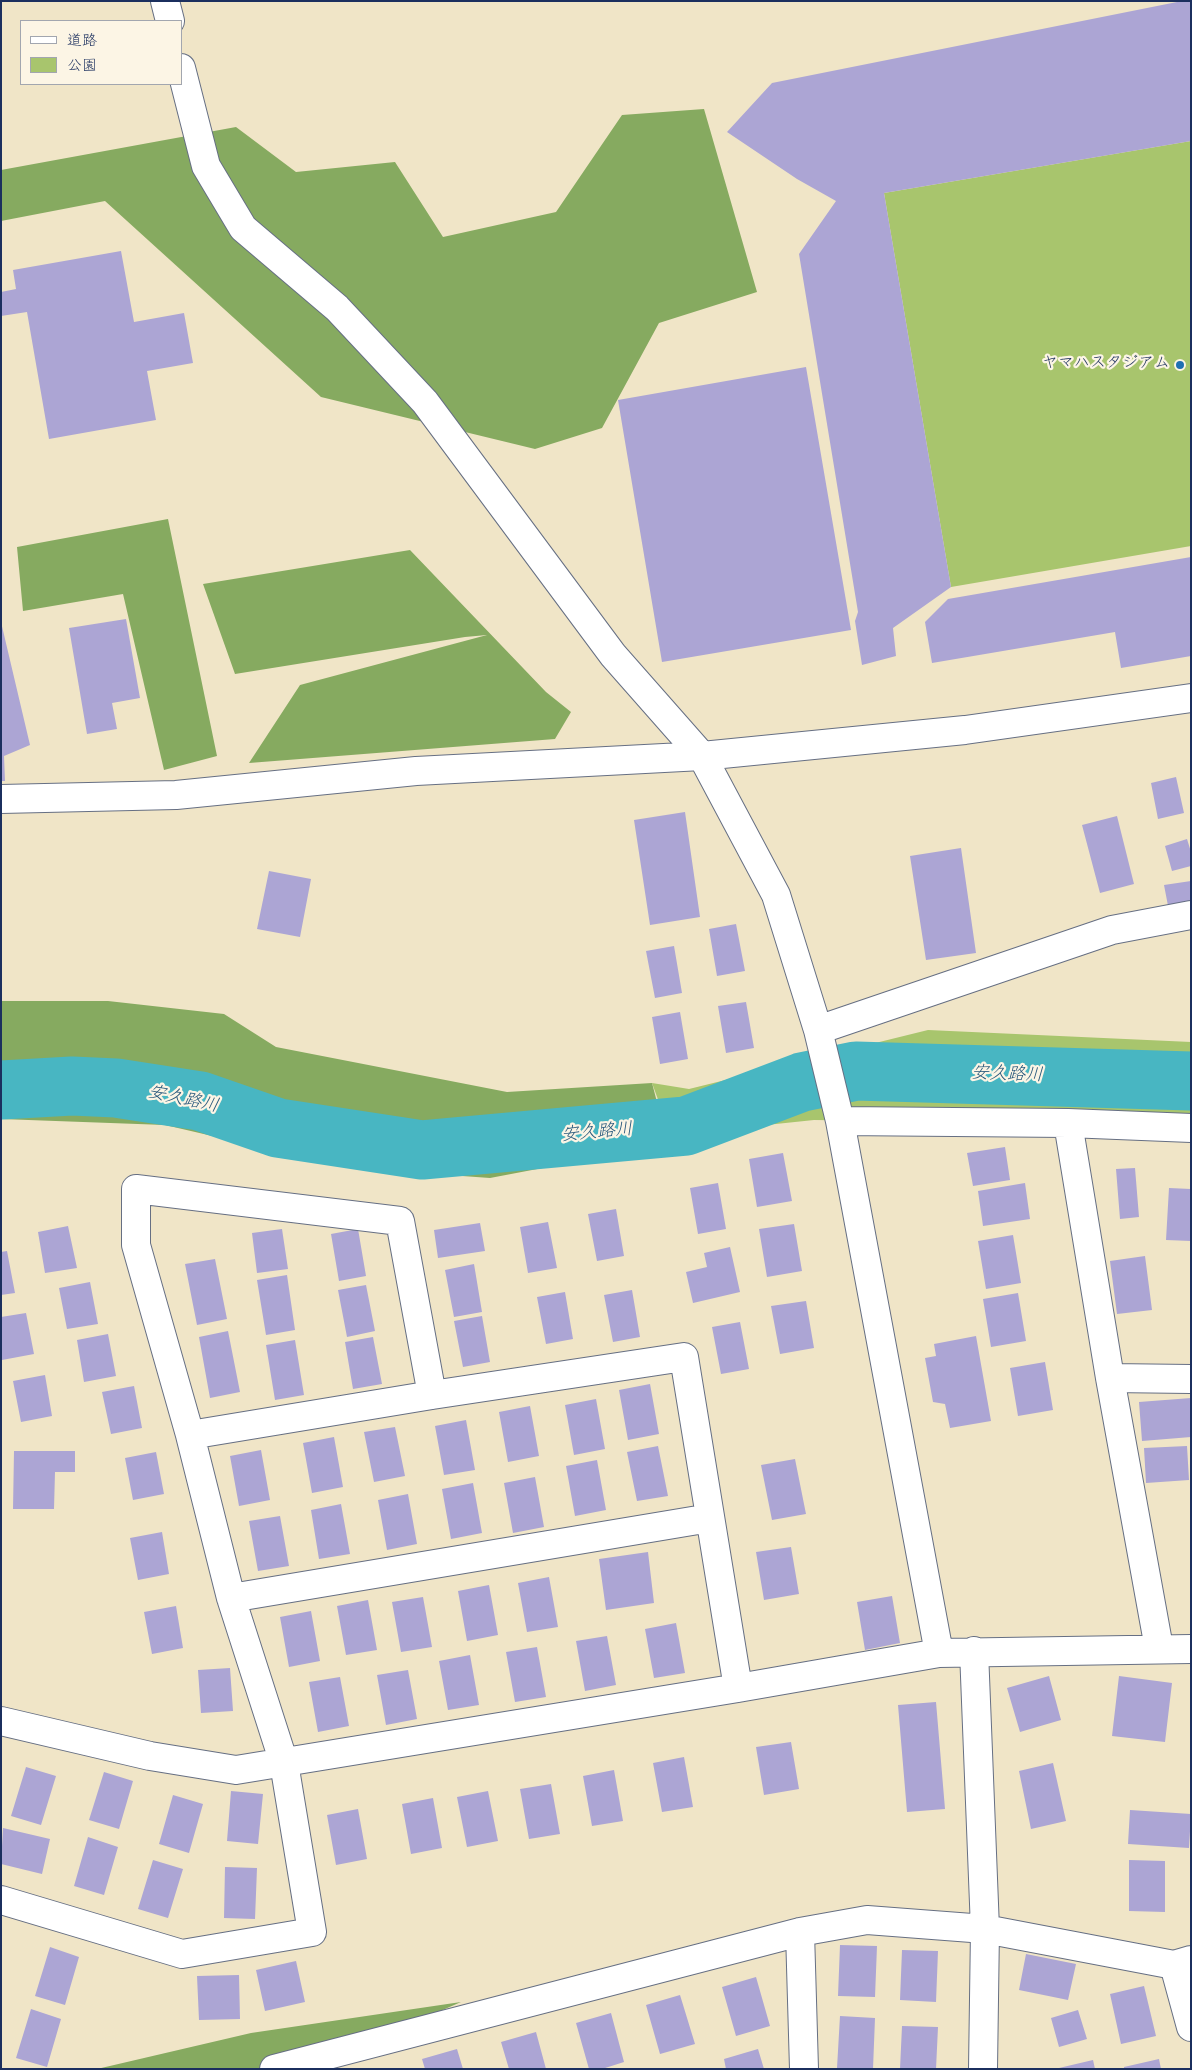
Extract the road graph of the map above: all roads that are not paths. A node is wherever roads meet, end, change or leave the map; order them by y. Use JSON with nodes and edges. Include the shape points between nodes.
{"nodes":[{"id":1,"x":165,"y":1,"type":"edge"},
{"id":2,"x":170,"y":20,"type":"edge"},
{"id":3,"x":182,"y":72,"type":"edge"},
{"id":4,"x":1191,"y":698,"type":"edge"},
{"id":5,"x":702,"y":756,"type":"junction"},
{"id":6,"x":1,"y":799,"type":"edge"},
{"id":7,"x":1191,"y":915,"type":"edge"},
{"id":8,"x":821,"y":1039,"type":"junction"},
{"id":9,"x":837,"y":1112,"type":"junction"},
{"id":10,"x":1068,"y":1122,"type":"junction"},
{"id":11,"x":1191,"y":1128,"type":"edge"},
{"id":12,"x":1110,"y":1378,"type":"junction"},
{"id":13,"x":1191,"y":1379,"type":"edge"},
{"id":14,"x":432,"y":1395,"type":"junction"},
{"id":15,"x":190,"y":1435,"type":"junction"},
{"id":16,"x":710,"y":1518,"type":"junction"},
{"id":17,"x":231,"y":1598,"type":"junction"},
{"id":18,"x":1159,"y":1648,"type":"junction"},
{"id":19,"x":1191,"y":1649,"type":"edge"},
{"id":20,"x":974,"y":1651,"type":"junction"},
{"id":21,"x":939,"y":1653,"type":"junction"},
{"id":22,"x":738,"y":1688,"type":"junction"},
{"id":23,"x":1,"y":1721,"type":"edge"},
{"id":24,"x":284,"y":1763,"type":"junction"},
{"id":25,"x":1,"y":1900,"type":"edge"},
{"id":26,"x":984,"y":1929,"type":"junction"},
{"id":27,"x":800,"y":1932,"type":"junction"},
{"id":28,"x":1182,"y":1962,"type":"edge"},
{"id":29,"x":1191,"y":2026,"type":"edge"},
{"id":30,"x":274,"y":2069,"type":"edge"},
{"id":31,"x":804,"y":2069,"type":"edge"},
{"id":32,"x":983,"y":2069,"type":"edge"}],
"edges":[{"from":1,"to":2,"type":"street"},
{"from":3,"to":5,"type":"street","via":[[206,166],[243,228],[337,308],[425,402],[613,655]]},
{"from":4,"to":5,"type":"street","via":[[965,730]]},
{"from":5,"to":6,"type":"street","via":[[416,771],[176,795]]},
{"from":5,"to":8,"type":"street","via":[[776,895]]},
{"from":7,"to":8,"type":"street","via":[[1112,930]]},
{"from":8,"to":9,"type":"street"},
{"from":9,"to":10,"type":"street"},
{"from":9,"to":21,"type":"street"},
{"from":10,"to":11,"type":"street"},
{"from":10,"to":12,"type":"street"},
{"from":12,"to":13,"type":"street"},
{"from":12,"to":18,"type":"street"},
{"from":14,"to":15,"type":"street"},
{"from":14,"to":15,"type":"street","via":[[400,1221],[136,1189],[136,1245]]},
{"from":14,"to":16,"type":"street","via":[[684,1357]]},
{"from":15,"to":17,"type":"street"},
{"from":16,"to":17,"type":"street"},
{"from":16,"to":22,"type":"street"},
{"from":17,"to":24,"type":"street"},
{"from":18,"to":19,"type":"street"},
{"from":18,"to":20,"type":"street"},
{"from":20,"to":21,"type":"street"},
{"from":20,"to":26,"type":"street"},
{"from":21,"to":22,"type":"street"},
{"from":22,"to":24,"type":"street"},
{"from":23,"to":24,"type":"street","via":[[150,1756],[236,1770]]},
{"from":24,"to":25,"type":"street","via":[[312,1932],[182,1954]]},
{"from":26,"to":27,"type":"street","via":[[867,1920]]},
{"from":26,"to":28,"type":"street"},
{"from":26,"to":32,"type":"street"},
{"from":27,"to":30,"type":"street"},
{"from":27,"to":31,"type":"street"},
{"from":28,"to":29,"type":"street"}]}
